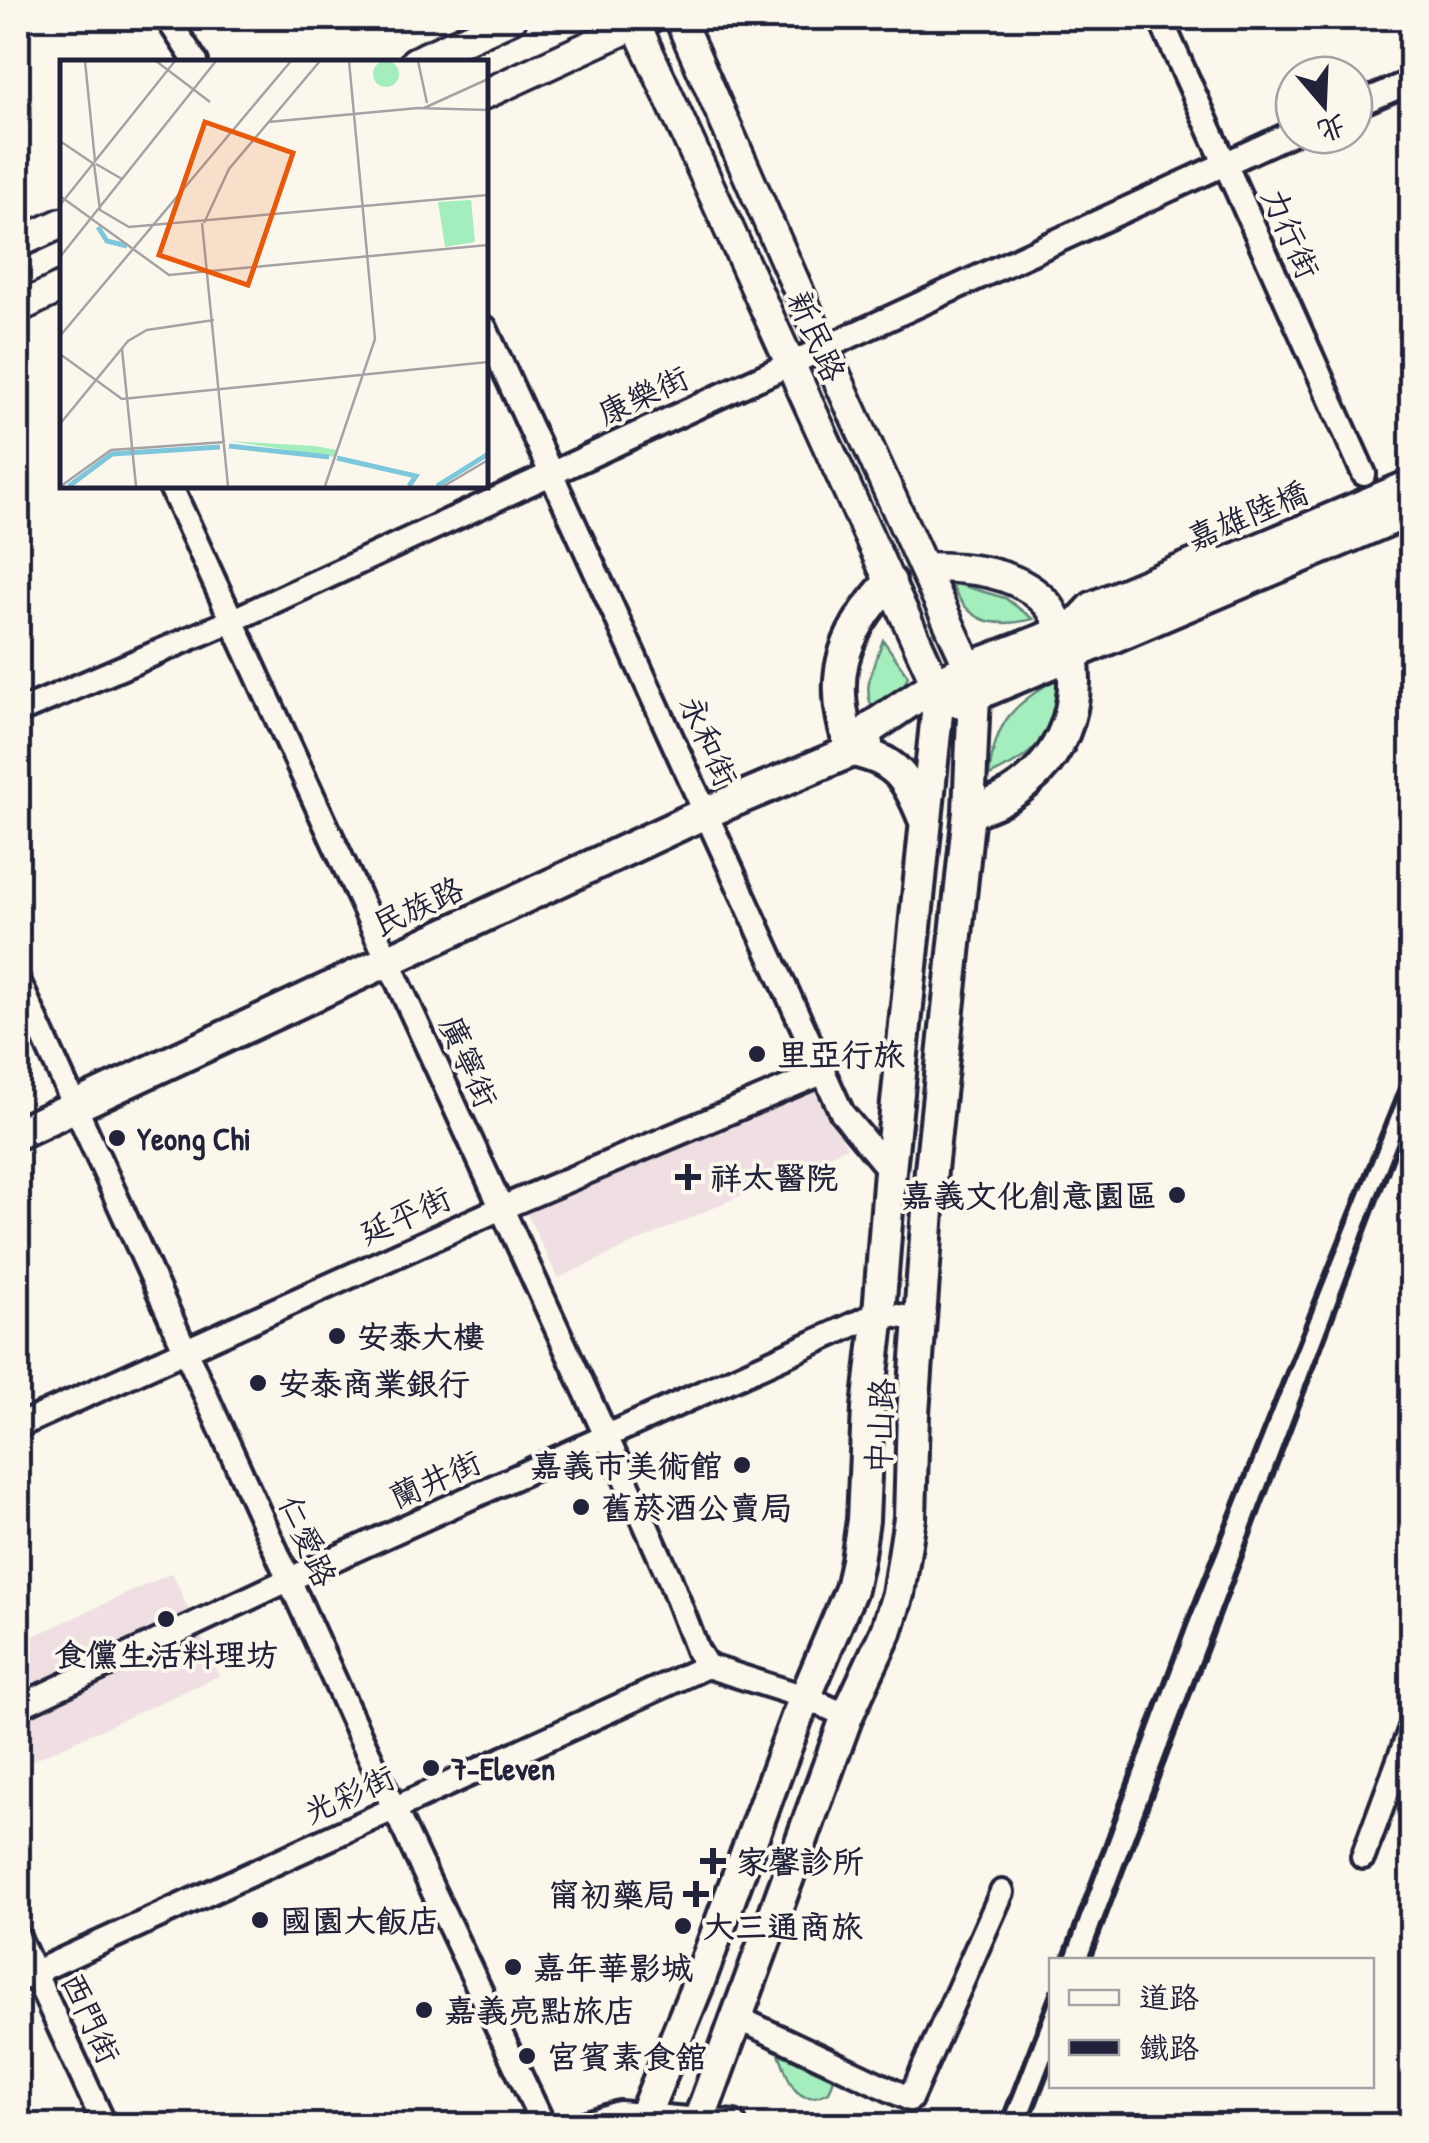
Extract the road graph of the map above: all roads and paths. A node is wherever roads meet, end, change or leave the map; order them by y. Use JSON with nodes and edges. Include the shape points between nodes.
{"nodes":[{"id":1,"x":167,"y":18,"type":"edge"},
{"id":2,"x":512,"y":18,"type":"edge"},
{"id":3,"x":679,"y":18,"type":"edge"},
{"id":4,"x":1160,"y":18,"type":"edge"},
{"id":5,"x":641,"y":20,"type":"edge"},
{"id":6,"x":195,"y":60,"type":"edge"},
{"id":7,"x":420,"y":60,"type":"edge"},
{"id":8,"x":1412,"y":81,"type":"edge"},
{"id":9,"x":488,"y":93,"type":"edge"},
{"id":10,"x":1374,"y":97,"type":"edge"},
{"id":11,"x":1274,"y":141,"type":"edge"},
{"id":12,"x":1224,"y":164,"type":"junction"},
{"id":13,"x":60,"y":231,"type":"edge"},
{"id":14,"x":18,"y":243,"type":"edge"},
{"id":15,"x":60,"y":288,"type":"edge"},
{"id":16,"x":18,"y":308,"type":"edge"},
{"id":17,"x":488,"y":335,"type":"edge"},
{"id":18,"x":824,"y":348,"type":"junction"},
{"id":19,"x":791,"y":363,"type":"junction"},
{"id":20,"x":1412,"y":470,"type":"edge"},
{"id":21,"x":551,"y":473,"type":"junction"},
{"id":22,"x":1364,"y":474,"type":"dead end"},
{"id":23,"x":1412,"y":485,"type":"edge"},
{"id":24,"x":171,"y":488,"type":"edge"},
{"id":25,"x":1412,"y":510,"type":"edge"},
{"id":26,"x":1412,"y":524,"type":"edge"},
{"id":27,"x":923,"y":567,"type":"junction"},
{"id":28,"x":890,"y":582,"type":"junction"},
{"id":29,"x":231,"y":621,"type":"junction"},
{"id":30,"x":1107,"y":625,"type":"junction"},
{"id":31,"x":1068,"y":644,"type":"junction"},
{"id":32,"x":972,"y":681,"type":"junction"},
{"id":33,"x":936,"y":698,"type":"junction"},
{"id":34,"x":18,"y":712,"type":"edge"},
{"id":35,"x":852,"y":751,"type":"junction"},
{"id":36,"x":705,"y":812,"type":"junction"},
{"id":37,"x":969,"y":812,"type":"junction"},
{"id":38,"x":925,"y":823,"type":"junction"},
{"id":39,"x":386,"y":959,"type":"junction"},
{"id":40,"x":18,"y":980,"type":"edge"},
{"id":41,"x":824,"y":1072,"type":"junction"},
{"id":42,"x":75,"y":1107,"type":"junction"},
{"id":43,"x":18,"y":1133,"type":"edge"},
{"id":44,"x":890,"y":1171,"type":"junction"},
{"id":45,"x":930,"y":1185,"type":"junction"},
{"id":46,"x":499,"y":1209,"type":"junction"},
{"id":47,"x":880,"y":1314,"type":"junction"},
{"id":48,"x":922,"y":1320,"type":"junction"},
{"id":49,"x":186,"y":1350,"type":"junction"},
{"id":50,"x":18,"y":1426,"type":"edge"},
{"id":51,"x":607,"y":1438,"type":"junction"},
{"id":52,"x":290,"y":1579,"type":"junction"},
{"id":53,"x":708,"y":1666,"type":"junction"},
{"id":54,"x":806,"y":1697,"type":"junction"},
{"id":55,"x":18,"y":1707,"type":"edge"},
{"id":56,"x":847,"y":1716,"type":"junction"},
{"id":57,"x":1412,"y":1724,"type":"edge"},
{"id":58,"x":394,"y":1809,"type":"junction"},
{"id":59,"x":1364,"y":1857,"type":"dead end"},
{"id":60,"x":1002,"y":1892,"type":"dead end"},
{"id":61,"x":18,"y":1937,"type":"edge"},
{"id":62,"x":26,"y":1976,"type":"edge"},
{"id":63,"x":736,"y":2017,"type":"junction"},
{"id":64,"x":642,"y":2120,"type":"edge"},
{"id":65,"x":698,"y":2123,"type":"edge"},
{"id":66,"x":105,"y":2126,"type":"edge"},
{"id":67,"x":544,"y":2126,"type":"edge"},
{"id":68,"x":577,"y":2126,"type":"edge"},
{"id":69,"x":735,"y":2126,"type":"edge"}],
"edges":[{"from":1,"to":6,"type":"street"},
{"from":2,"to":7,"type":"street"},
{"from":3,"to":18,"type":"street","name":"新民路"},
{"from":4,"to":12,"type":"street","name":"力行街"},
{"from":5,"to":9,"type":"street"},
{"from":5,"to":19,"type":"street","name":"新民路"},
{"from":8,"to":10,"type":"street"},
{"from":11,"to":12,"type":"street","name":"康樂街"},
{"from":12,"to":18,"type":"street","name":"康樂街"},
{"from":12,"to":22,"type":"street","name":"力行街"},
{"from":13,"to":14,"type":"street"},
{"from":15,"to":16,"type":"street"},
{"from":17,"to":21,"type":"street","name":"永和街"},
{"from":18,"to":19,"type":"street","name":"康樂街"},
{"from":18,"to":27,"type":"street","name":"新民路"},
{"from":19,"to":21,"type":"street","name":"康樂街"},
{"from":19,"to":28,"type":"street","name":"新民路"},
{"from":20,"to":30,"type":"street"},
{"from":21,"to":29,"type":"street","name":"康樂街"},
{"from":21,"to":36,"type":"street","name":"永和街"},
{"from":23,"to":30,"type":"main road","name":"嘉雄陸橋"},
{"from":24,"to":29,"type":"street","name":"廣寧街"},
{"from":25,"to":30,"type":"main road","name":"嘉雄陸橋"},
{"from":26,"to":30,"type":"street"},
{"from":27,"to":31,"type":"street","via":[[987,571],[1007,579],[1048,604]]},
{"from":27,"to":32,"type":"street","name":"新民路"},
{"from":28,"to":33,"type":"street","name":"新民路"},
{"from":28,"to":35,"type":"main road","via":[[859,620],[841,666],[839,707]]},
{"from":29,"to":34,"type":"street","name":"康樂街"},
{"from":29,"to":39,"type":"street","name":"廣寧街"},
{"from":30,"to":31,"type":"main road","name":"民族路"},
{"from":31,"to":32,"type":"main road","name":"民族路"},
{"from":31,"to":37,"type":"main road","via":[[1076,697],[1061,741],[1014,793]]},
{"from":32,"to":33,"type":"main road","name":"民族路"},
{"from":32,"to":37,"type":"main road","name":"中山路"},
{"from":33,"to":35,"type":"main road","name":"民族路","via":[[872,727]]},
{"from":33,"to":38,"type":"main road","name":"中山路"},
{"from":35,"to":36,"type":"main road","name":"民族路"},
{"from":35,"to":38,"type":"main road","via":[[880,756],[898,772]]},
{"from":36,"to":39,"type":"main road","name":"民族路"},
{"from":36,"to":41,"type":"street","name":"永和街"},
{"from":37,"to":45,"type":"main road","name":"中山路"},
{"from":38,"to":44,"type":"main road","name":"中山路"},
{"from":39,"to":42,"type":"main road","name":"民族路"},
{"from":39,"to":46,"type":"street","name":"廣寧街"},
{"from":40,"to":42,"type":"street","name":"仁愛路"},
{"from":41,"to":44,"type":"street","name":"永和街","via":[[842,1114]]},
{"from":41,"to":46,"type":"street","name":"延平街"},
{"from":42,"to":43,"type":"main road","name":"民族路"},
{"from":42,"to":49,"type":"street","name":"仁愛路"},
{"from":44,"to":45,"type":"main road"},
{"from":44,"to":47,"type":"main road","name":"中山路"},
{"from":45,"to":48,"type":"main road","name":"中山路"},
{"from":46,"to":49,"type":"street","name":"延平街"},
{"from":46,"to":51,"type":"street","name":"廣寧街"},
{"from":47,"to":48,"type":"street"},
{"from":47,"to":51,"type":"street","name":"蘭井街"},
{"from":47,"to":54,"type":"main road","name":"中山路","via":[[858,1560]]},
{"from":48,"to":56,"type":"main road","name":"中山路","via":[[910,1518],[898,1594]]},
{"from":49,"to":50,"type":"street","name":"延平街"},
{"from":49,"to":52,"type":"street","name":"仁愛路"},
{"from":51,"to":52,"type":"street","name":"蘭井街"},
{"from":51,"to":53,"type":"street","name":"廣寧街"},
{"from":52,"to":55,"type":"street","name":"蘭井街"},
{"from":52,"to":58,"type":"street","name":"仁愛路"},
{"from":53,"to":54,"type":"street"},
{"from":53,"to":58,"type":"street","name":"光彩街"},
{"from":54,"to":56,"type":"street"},
{"from":54,"to":64,"type":"main road","name":"中山路"},
{"from":56,"to":63,"type":"main road","name":"中山路"},
{"from":57,"to":59,"type":"street"},
{"from":58,"to":62,"type":"street","name":"光彩街"},
{"from":58,"to":67,"type":"street","name":"仁愛路"},
{"from":60,"to":63,"type":"street","via":[[910,2100]]},
{"from":61,"to":62,"type":"street","name":"西門街"},
{"from":62,"to":66,"type":"street","name":"西門街"},
{"from":63,"to":65,"type":"main road","name":"中山路"},
{"from":64,"to":65,"type":"street"},
{"from":64,"to":68,"type":"street","via":[[620,2113]]},
{"from":65,"to":69,"type":"street"}]}
